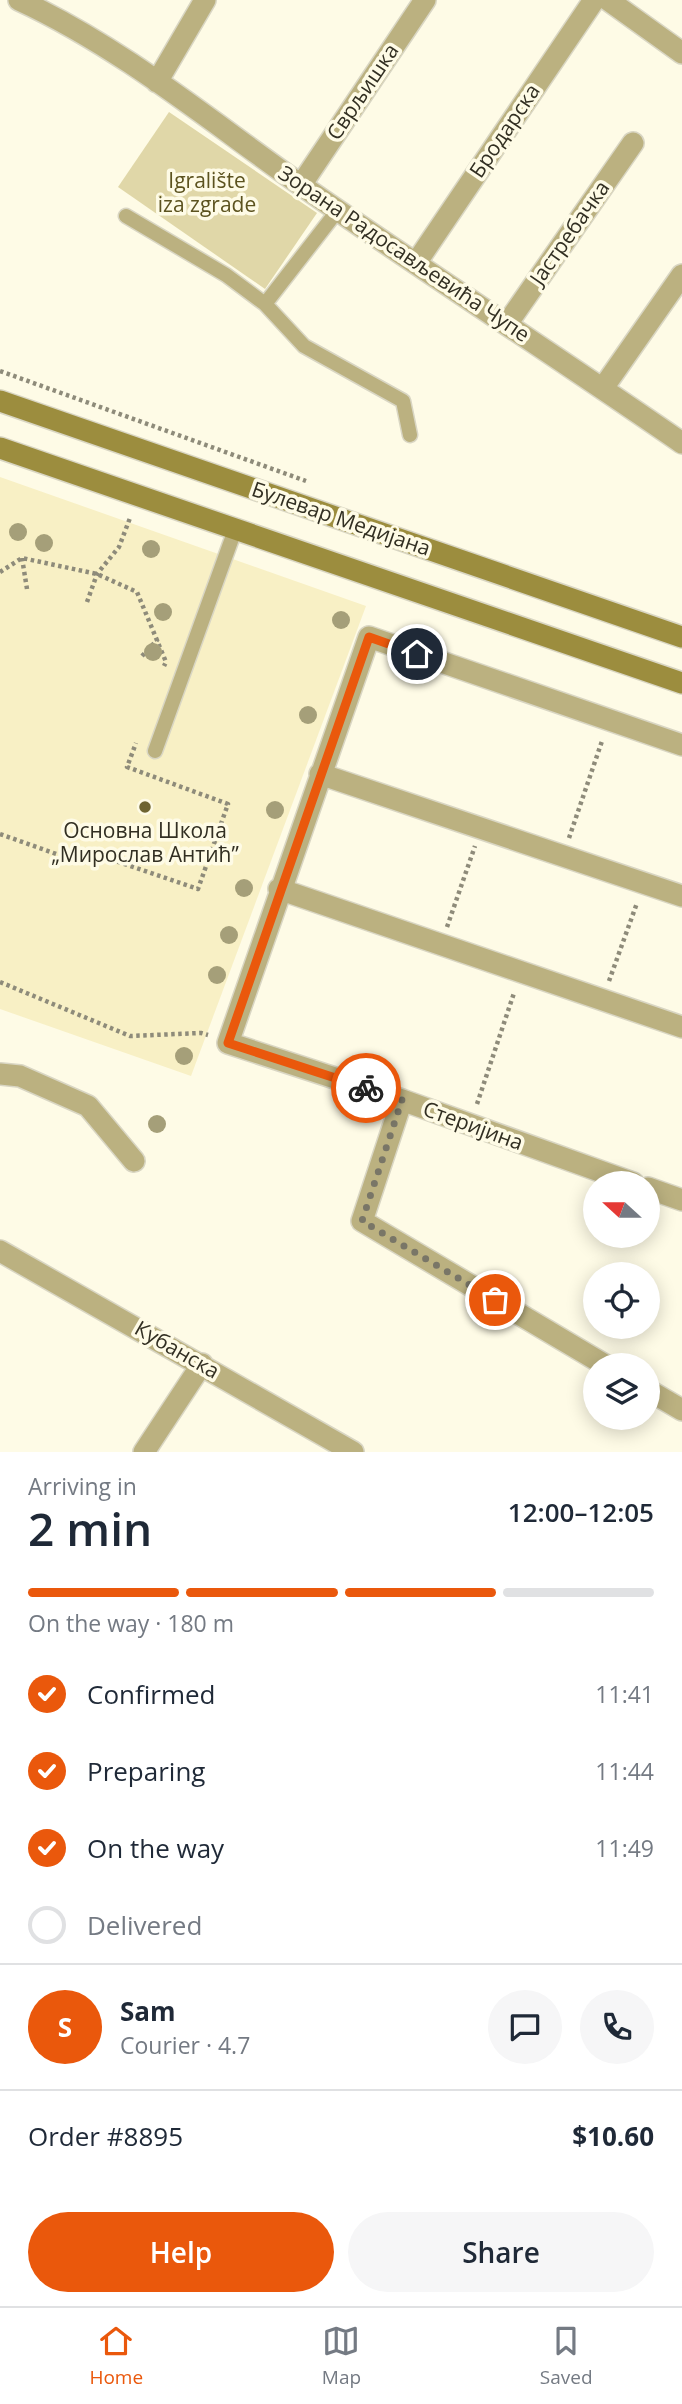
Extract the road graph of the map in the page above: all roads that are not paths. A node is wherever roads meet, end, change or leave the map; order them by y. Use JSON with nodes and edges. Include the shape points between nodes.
{"nodes":[{"id":1,"x":19,"y":0,"type":"edge"},
{"id":2,"x":205,"y":0,"type":"edge"},
{"id":3,"x":425,"y":0,"type":"edge"},
{"id":4,"x":594,"y":0,"type":"edge"},
{"id":5,"x":608,"y":0,"type":"edge"},
{"id":6,"x":682,"y":53,"type":"edge"},
{"id":7,"x":157,"y":82,"type":"junction"},
{"id":8,"x":633,"y":143,"type":"dead end"},
{"id":9,"x":301,"y":185,"type":"junction"},
{"id":10,"x":338,"y":210,"type":"junction"},
{"id":11,"x":126,"y":216,"type":"dead end"},
{"id":12,"x":416,"y":263,"type":"junction"},
{"id":13,"x":682,"y":275,"type":"edge"},
{"id":14,"x":265,"y":304,"type":"junction"},
{"id":15,"x":507,"y":324,"type":"junction"},
{"id":16,"x":603,"y":388,"type":"junction"},
{"id":17,"x":0,"y":401,"type":"edge"},
{"id":18,"x":410,"y":435,"type":"dead end"},
{"id":19,"x":682,"y":442,"type":"edge"},
{"id":20,"x":0,"y":448,"type":"edge"},
{"id":21,"x":235,"y":530,"type":"junction"},
{"id":22,"x":682,"y":637,"type":"edge"},
{"id":23,"x":682,"y":682,"type":"edge"},
{"id":24,"x":682,"y":745,"type":"edge"},
{"id":25,"x":155,"y":751,"type":"dead end"},
{"id":26,"x":320,"y":774,"type":"junction"},
{"id":27,"x":279,"y":889,"type":"junction"},
{"id":28,"x":682,"y":895,"type":"edge"},
{"id":29,"x":682,"y":1027,"type":"edge"},
{"id":30,"x":0,"y":1074,"type":"edge"},
{"id":31,"x":402,"y":1100,"type":"junction"},
{"id":32,"x":134,"y":1161,"type":"dead end"},
{"id":33,"x":599,"y":1171,"type":"edge"},
{"id":34,"x":660,"y":1192,"type":"edge"},
{"id":35,"x":682,"y":1200,"type":"edge"},
{"id":36,"x":1,"y":1254,"type":"edge"},
{"id":37,"x":585,"y":1353,"type":"edge"},
{"id":38,"x":202,"y":1364,"type":"junction"},
{"id":39,"x":660,"y":1397,"type":"edge"},
{"id":40,"x":682,"y":1410,"type":"edge"},
{"id":41,"x":144,"y":1452,"type":"edge"},
{"id":42,"x":353,"y":1452,"type":"edge"}],
"edges":[{"from":1,"to":7,"type":"street","name":"Зорана Радосављевића Чупе","via":[[59,18]]},
{"from":2,"to":7,"type":"street"},
{"from":3,"to":9,"type":"street","name":"Сврљишка"},
{"from":4,"to":12,"type":"street","name":"Бродарска"},
{"from":5,"to":6,"type":"street"},
{"from":7,"to":9,"type":"street","name":"Зорана Радосављевића Чупе"},
{"from":8,"to":15,"type":"street","name":"Јастребачка"},
{"from":9,"to":10,"type":"street","name":"Зорана Радосављевића Чупе"},
{"from":10,"to":12,"type":"street","name":"Зорана Радосављевића Чупе"},
{"from":10,"to":14,"type":"lane"},
{"from":11,"to":14,"type":"lane","via":[[226,275]]},
{"from":12,"to":15,"type":"street","name":"Зорана Радосављевића Чупе"},
{"from":13,"to":16,"type":"street"},
{"from":14,"to":18,"type":"lane","via":[[304,346],[403,401]]},
{"from":15,"to":16,"type":"street","name":"Зорана Радосављевића Чупе"},
{"from":16,"to":19,"type":"street","name":"Зорана Радосављевића Чупе"},
{"from":17,"to":22,"type":"main road","name":"Булевар Медијана"},
{"from":20,"to":21,"type":"main road"},
{"from":21,"to":23,"type":"main road"},
{"from":21,"to":25,"type":"lane"},
{"from":24,"to":26,"type":"street","via":[[369,637]]},
{"from":26,"to":27,"type":"street"},
{"from":26,"to":28,"type":"street"},
{"from":27,"to":29,"type":"street"},
{"from":27,"to":31,"type":"street","name":"Стеријина","via":[[228,1043]]},
{"from":30,"to":32,"type":"street","via":[[20,1076],[88,1106]]},
{"from":31,"to":33,"type":"street","name":"Стеријина"},
{"from":31,"to":37,"type":"street","via":[[362,1221]]},
{"from":34,"to":35,"type":"street"},
{"from":36,"to":38,"type":"street","name":"Кубанска"},
{"from":38,"to":41,"type":"street"},
{"from":38,"to":42,"type":"street","name":"Кубанска"},
{"from":39,"to":40,"type":"street"}]}
